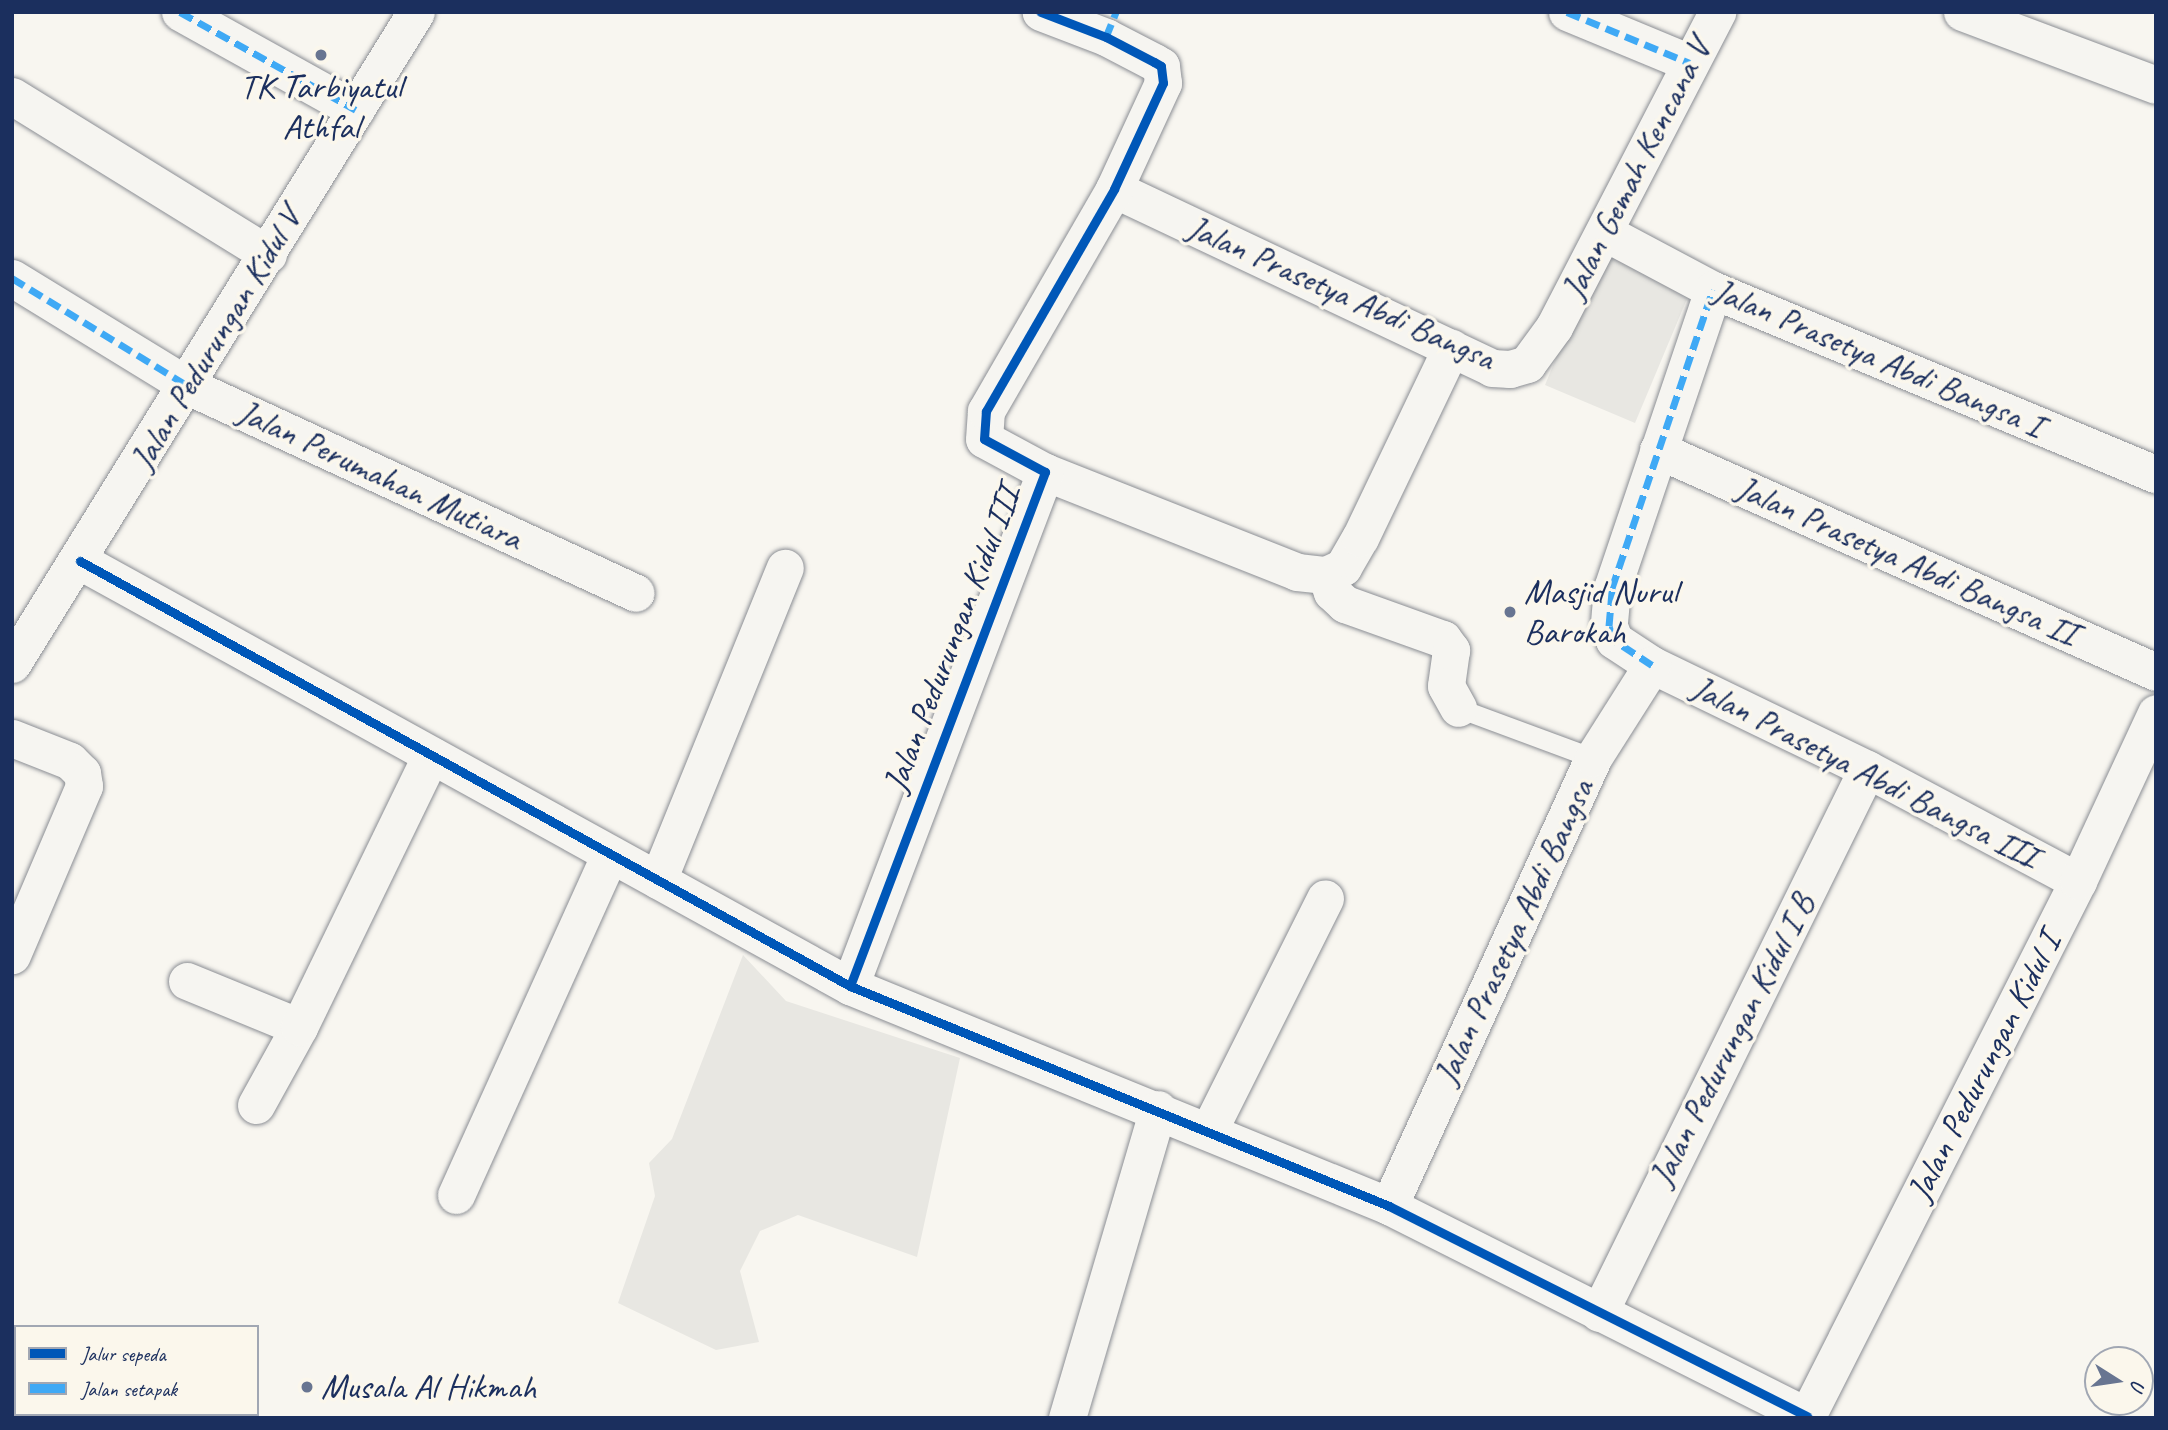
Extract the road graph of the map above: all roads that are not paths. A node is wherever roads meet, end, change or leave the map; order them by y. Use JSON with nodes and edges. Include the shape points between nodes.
{"nodes":[{"id":1,"x":180,"y":12,"type":"edge"},
{"id":2,"x":416,"y":12,"type":"edge"},
{"id":3,"x":1041,"y":12,"type":"edge"},
{"id":4,"x":1567,"y":12,"type":"edge"},
{"id":5,"x":1717,"y":12,"type":"edge"},
{"id":6,"x":1962,"y":12,"type":"edge"},
{"id":7,"x":1111,"y":25,"type":"edge"},
{"id":8,"x":1690,"y":64,"type":"junction"},
{"id":9,"x":2156,"y":85,"type":"edge"},
{"id":10,"x":12,"y":96,"type":"edge"},
{"id":11,"x":356,"y":110,"type":"junction"},
{"id":12,"x":1114,"y":189,"type":"junction"},
{"id":13,"x":1604,"y":232,"type":"junction"},
{"id":14,"x":268,"y":254,"type":"junction"},
{"id":15,"x":12,"y":278,"type":"edge"},
{"id":16,"x":1713,"y":290,"type":"junction"},
{"id":17,"x":1554,"y":327,"type":"joint"},
{"id":18,"x":1451,"y":348,"type":"junction"},
{"id":19,"x":188,"y":386,"type":"junction"},
{"id":20,"x":1658,"y":450,"type":"junction"},
{"id":21,"x":1045,"y":472,"type":"junction"},
{"id":22,"x":2156,"y":474,"type":"edge"},
{"id":23,"x":80,"y":561,"type":"junction"},
{"id":24,"x":785,"y":568,"type":"dead end"},
{"id":25,"x":1326,"y":575,"type":"junction"},
{"id":26,"x":635,"y":593,"type":"dead end"},
{"id":27,"x":12,"y":664,"type":"edge"},
{"id":28,"x":1651,"y":665,"type":"junction"},
{"id":29,"x":2156,"y":672,"type":"edge"},
{"id":30,"x":1458,"y":708,"type":"joint"},
{"id":31,"x":2156,"y":713,"type":"edge"},
{"id":32,"x":12,"y":738,"type":"edge"},
{"id":33,"x":431,"y":755,"type":"junction"},
{"id":34,"x":1593,"y":758,"type":"junction"},
{"id":35,"x":1867,"y":769,"type":"junction"},
{"id":36,"x":610,"y":854,"type":"junction"},
{"id":37,"x":658,"y":880,"type":"junction"},
{"id":38,"x":2078,"y":881,"type":"junction"},
{"id":39,"x":1325,"y":898,"type":"dead end"},
{"id":40,"x":12,"y":956,"type":"edge"},
{"id":41,"x":187,"y":981,"type":"dead end"},
{"id":42,"x":850,"y":986,"type":"junction"},
{"id":43,"x":299,"y":1027,"type":"junction"},
{"id":44,"x":256,"y":1105,"type":"dead end"},
{"id":45,"x":1158,"y":1108,"type":"junction"},
{"id":46,"x":1209,"y":1130,"type":"junction"},
{"id":47,"x":456,"y":1195,"type":"dead end"},
{"id":48,"x":1389,"y":1206,"type":"junction"},
{"id":49,"x":1599,"y":1313,"type":"junction"},
{"id":50,"x":1806,"y":1417,"type":"edge"},
{"id":51,"x":1067,"y":1418,"type":"edge"}],
"edges":[{"from":1,"to":11,"type":"street"},
{"from":2,"to":11,"type":"street","name":"Jalan Pedurungan Kidul V"},
{"from":3,"to":7,"type":"street"},
{"from":4,"to":8,"type":"street"},
{"from":5,"to":8,"type":"street","name":"Jalan Gemah Kencana V"},
{"from":6,"to":9,"type":"street"},
{"from":7,"to":12,"type":"street","name":"Jalan Pedurungan Kidul III","via":[[1164,73]]},
{"from":8,"to":13,"type":"street","name":"Jalan Gemah Kencana V"},
{"from":10,"to":14,"type":"street"},
{"from":11,"to":14,"type":"street","name":"Jalan Pedurungan Kidul V"},
{"from":12,"to":18,"type":"street","name":"Jalan Prasetya Abdi Bangsa"},
{"from":12,"to":21,"type":"street","name":"Jalan Pedurungan Kidul III","via":[[982,425],[984,439]]},
{"from":13,"to":16,"type":"street","name":"Jalan Prasetya Abdi Bangsa I"},
{"from":13,"to":17,"type":"street","name":"Jalan Gemah Kencana V"},
{"from":14,"to":19,"type":"street","name":"Jalan Pedurungan Kidul V"},
{"from":15,"to":19,"type":"street","name":"Jalan Perumahan Mutiara"},
{"from":16,"to":20,"type":"street","name":"Jalan Prasetya Abdi Bangsa III"},
{"from":16,"to":22,"type":"street","name":"Jalan Prasetya Abdi Bangsa I"},
{"from":17,"to":18,"type":"street","name":"Jalan Prasetya Abdi Bangsa","via":[[1527,364],[1510,369],[1492,368]]},
{"from":18,"to":25,"type":"street","via":[[1360,538],[1343,567]]},
{"from":19,"to":23,"type":"street","name":"Jalan Pedurungan Kidul V"},
{"from":19,"to":26,"type":"street","name":"Jalan Perumahan Mutiara"},
{"from":20,"to":28,"type":"street","name":"Jalan Prasetya Abdi Bangsa III","via":[[1612,588],[1609,610],[1615,640]]},
{"from":20,"to":29,"type":"street","name":"Jalan Prasetya Abdi Bangsa II"},
{"from":21,"to":25,"type":"street","via":[[1297,572]]},
{"from":21,"to":42,"type":"street","name":"Jalan Pedurungan Kidul III"},
{"from":23,"to":27,"type":"street","name":"Jalan Pedurungan Kidul V"},
{"from":23,"to":33,"type":"street"},
{"from":24,"to":37,"type":"street"},
{"from":25,"to":30,"type":"street","via":[[1332,592],[1345,604],[1443,639],[1451,650],[1446,686]]},
{"from":28,"to":34,"type":"street","name":"Jalan Prasetya Abdi Bangsa"},
{"from":28,"to":35,"type":"street","name":"Jalan Prasetya Abdi Bangsa III"},
{"from":30,"to":34,"type":"lane"},
{"from":31,"to":38,"type":"street","name":"Jalan Pedurungan Kidul I"},
{"from":32,"to":40,"type":"street","via":[[71,761],[82,773],[84,786]]},
{"from":33,"to":36,"type":"street"},
{"from":33,"to":43,"type":"street"},
{"from":34,"to":48,"type":"street","name":"Jalan Prasetya Abdi Bangsa"},
{"from":35,"to":38,"type":"street","name":"Jalan Prasetya Abdi Bangsa III"},
{"from":35,"to":49,"type":"street","name":"Jalan Pedurungan Kidul I B"},
{"from":36,"to":37,"type":"street"},
{"from":36,"to":47,"type":"street"},
{"from":37,"to":42,"type":"street"},
{"from":38,"to":50,"type":"street","name":"Jalan Pedurungan Kidul I"},
{"from":39,"to":46,"type":"street"},
{"from":41,"to":43,"type":"street"},
{"from":42,"to":45,"type":"street"},
{"from":43,"to":44,"type":"street"},
{"from":45,"to":46,"type":"street"},
{"from":45,"to":51,"type":"street"},
{"from":46,"to":48,"type":"street"},
{"from":48,"to":49,"type":"street"},
{"from":49,"to":50,"type":"street"}]}
